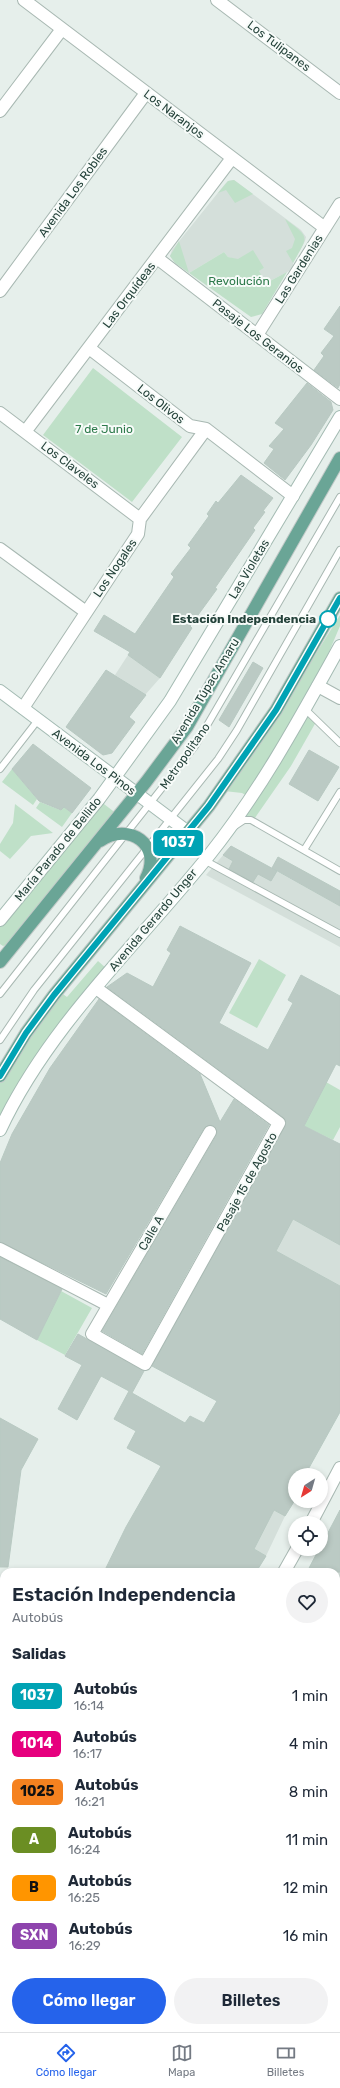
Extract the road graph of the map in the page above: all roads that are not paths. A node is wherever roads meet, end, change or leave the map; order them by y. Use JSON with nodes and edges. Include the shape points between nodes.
{"nodes":[{"id":1,"x":24,"y":0,"type":"edge"},
{"id":2,"x":217,"y":0,"type":"edge"},
{"id":3,"x":62,"y":29,"type":"junction"},
{"id":4,"x":146,"y":93,"type":"junction"},
{"id":5,"x":340,"y":93,"type":"edge"},
{"id":6,"x":0,"y":111,"type":"edge"},
{"id":7,"x":232,"y":158,"type":"junction"},
{"id":8,"x":340,"y":204,"type":"edge"},
{"id":9,"x":324,"y":228,"type":"junction"},
{"id":10,"x":157,"y":258,"type":"junction"},
{"id":11,"x":0,"y":291,"type":"edge"},
{"id":12,"x":257,"y":335,"type":"junction"},
{"id":13,"x":89,"y":348,"type":"junction"},
{"id":14,"x":340,"y":399,"type":"edge"},
{"id":15,"x":0,"y":412,"type":"edge"},
{"id":16,"x":340,"y":417,"type":"edge"},
{"id":17,"x":206,"y":428,"type":"junction"},
{"id":18,"x":26,"y":432,"type":"junction"},
{"id":19,"x":340,"y":458,"type":"edge"},
{"id":20,"x":293,"y":496,"type":"junction"},
{"id":21,"x":340,"y":497,"type":"edge"},
{"id":22,"x":140,"y":519,"type":"junction"},
{"id":23,"x":0,"y":549,"type":"edge"},
{"id":24,"x":340,"y":550,"type":"edge"},
{"id":25,"x":340,"y":598,"type":"edge"},
{"id":26,"x":340,"y":606,"type":"edge"},
{"id":27,"x":86,"y":612,"type":"junction"},
{"id":28,"x":322,"y":631,"type":"junction"},
{"id":29,"x":340,"y":646,"type":"edge"},
{"id":30,"x":318,"y":686,"type":"junction"},
{"id":31,"x":0,"y":691,"type":"edge"},
{"id":32,"x":340,"y":698,"type":"edge"},
{"id":33,"x":22,"y":708,"type":"junction"},
{"id":34,"x":305,"y":709,"type":"junction"},
{"id":35,"x":38,"y":720,"type":"junction"},
{"id":36,"x":340,"y":743,"type":"edge"},
{"id":37,"x":0,"y":769,"type":"edge"},
{"id":38,"x":114,"y":777,"type":"junction"},
{"id":39,"x":340,"y":792,"type":"edge"},
{"id":40,"x":137,"y":794,"type":"junction"},
{"id":41,"x":151,"y":804,"type":"junction"},
{"id":42,"x":171,"y":819,"type":"junction"},
{"id":43,"x":228,"y":830,"type":"junction"},
{"id":44,"x":188,"y":832,"type":"junction"},
{"id":45,"x":128,"y":833,"type":"junction"},
{"id":46,"x":94,"y":847,"type":"junction"},
{"id":47,"x":148,"y":848,"type":"junction"},
{"id":48,"x":304,"y":850,"type":"junction"},
{"id":49,"x":204,"y":860,"type":"junction"},
{"id":50,"x":340,"y":871,"type":"edge"},
{"id":51,"x":137,"y":892,"type":"junction"},
{"id":52,"x":0,"y":920,"type":"edge"},
{"id":53,"x":340,"y":934,"type":"edge"},
{"id":54,"x":1,"y":957,"type":"edge"},
{"id":55,"x":96,"y":988,"type":"junction"},
{"id":56,"x":0,"y":994,"type":"edge"},
{"id":57,"x":0,"y":1040,"type":"edge"},
{"id":58,"x":0,"y":1076,"type":"edge"},
{"id":59,"x":0,"y":1130,"type":"edge"},
{"id":60,"x":210,"y":1132,"type":"dead end"},
{"id":61,"x":0,"y":1249,"type":"edge"},
{"id":62,"x":108,"y":1305,"type":"junction"},
{"id":63,"x":92,"y":1334,"type":"joint"},
{"id":64,"x":340,"y":1468,"type":"edge"},
{"id":65,"x":315,"y":1516,"type":"edge"},
{"id":66,"x":293,"y":1556,"type":"edge"},
{"id":67,"x":286,"y":1568,"type":"edge"}],
"edges":[{"from":1,"to":3,"type":"street","name":"Los Naranjos"},
{"from":2,"to":5,"type":"street","name":"Los Tulipanes"},
{"from":3,"to":4,"type":"street","name":"Los Naranjos"},
{"from":3,"to":6,"type":"street"},
{"from":4,"to":7,"type":"street","name":"Los Naranjos"},
{"from":4,"to":11,"type":"street","name":"Avenida Los Robles"},
{"from":7,"to":9,"type":"street","name":"Los Naranjos"},
{"from":7,"to":10,"type":"street","name":"Las Orquídeas"},
{"from":8,"to":9,"type":"street","name":"Las Gardenias"},
{"from":9,"to":12,"type":"street","name":"Las Gardenias"},
{"from":10,"to":12,"type":"street","name":"Pasaje Los Geranios"},
{"from":10,"to":13,"type":"street","name":"Las Orquídeas"},
{"from":12,"to":14,"type":"street","name":"Pasaje Los Geranios"},
{"from":13,"to":17,"type":"street","name":"Los Olivos","via":[[190,426]]},
{"from":13,"to":18,"type":"street","name":"Las Orquídeas"},
{"from":15,"to":18,"type":"street","name":"Los Claveles"},
{"from":16,"to":20,"type":"street","name":"Las Violetas"},
{"from":17,"to":20,"type":"street","name":"Los Olivos"},
{"from":17,"to":22,"type":"street","name":"Los Nogales"},
{"from":18,"to":22,"type":"street","name":"Los Claveles"},
{"from":19,"to":40,"type":"main road","name":"Avenida Túpac Amaru","via":[[186,727]]},
{"from":20,"to":38,"type":"street","name":"Las Violetas","via":[[170,701]]},
{"from":21,"to":41,"type":"lane","name":"Metropolitano","via":[[197,743]]},
{"from":22,"to":27,"type":"street","name":"Los Nogales","via":[[138,534]]},
{"from":23,"to":27,"type":"street"},
{"from":24,"to":42,"type":"lane","via":[[238,730]]},
{"from":25,"to":28,"type":"main road"},
{"from":26,"to":28,"type":"main road"},
{"from":27,"to":33,"type":"street","name":"Los Nogales"},
{"from":28,"to":44,"type":"main road","via":[[276,710]]},
{"from":29,"to":30,"type":"street","name":"Avenida Gerardo Unger"},
{"from":30,"to":32,"type":"street"},
{"from":30,"to":34,"type":"street","name":"Avenida Gerardo Unger"},
{"from":31,"to":33,"type":"street","name":"Avenida Los Pinos"},
{"from":33,"to":35,"type":"street","name":"Avenida Los Pinos"},
{"from":34,"to":36,"type":"lane"},
{"from":34,"to":43,"type":"street","name":"Avenida Gerardo Unger","via":[[249,801]]},
{"from":35,"to":37,"type":"lane"},
{"from":35,"to":38,"type":"street","name":"Avenida Los Pinos"},
{"from":38,"to":40,"type":"street","name":"Avenida Los Pinos"},
{"from":38,"to":52,"type":"street","name":"María Parado de Bellido"},
{"from":39,"to":48,"type":"lane"},
{"from":40,"to":41,"type":"street","name":"Avenida Los Pinos"},
{"from":40,"to":46,"type":"main road","name":"Avenida Túpac Amaru"},
{"from":41,"to":42,"type":"street","name":"Avenida Los Pinos"},
{"from":41,"to":45,"type":"lane","name":"Metropolitano"},
{"from":42,"to":44,"type":"street","name":"Avenida Los Pinos"},
{"from":42,"to":47,"type":"lane"},
{"from":43,"to":48,"type":"lane","via":[[244,820],[252,820]]},
{"from":43,"to":49,"type":"street","name":"Avenida Gerardo Unger"},
{"from":44,"to":51,"type":"main road"},
{"from":45,"to":46,"type":"main road","via":[[111,835]]},
{"from":45,"to":47,"type":"main road","via":[[140,839]]},
{"from":45,"to":56,"type":"lane","name":"Metropolitano"},
{"from":46,"to":54,"type":"main road","name":"Avenida Túpac Amaru"},
{"from":47,"to":51,"type":"main road","via":[[149,873]]},
{"from":47,"to":57,"type":"lane","via":[[34,990]]},
{"from":48,"to":50,"type":"lane"},
{"from":49,"to":53,"type":"lane"},
{"from":49,"to":55,"type":"street","name":"Avenida Gerardo Unger"},
{"from":51,"to":58,"type":"main road","via":[[26,1033]]},
{"from":55,"to":59,"type":"street","name":"Avenida Gerardo Unger","via":[[32,1070]]},
{"from":55,"to":63,"type":"street","name":"Pasaje 15 de Agosto","via":[[279,1123],[145,1364]]},
{"from":60,"to":62,"type":"street","name":"Calle A"},
{"from":61,"to":62,"type":"street"},
{"from":62,"to":63,"type":"street","name":"Calle A"},
{"from":64,"to":65,"type":"street"},
{"from":66,"to":67,"type":"street"}]}
